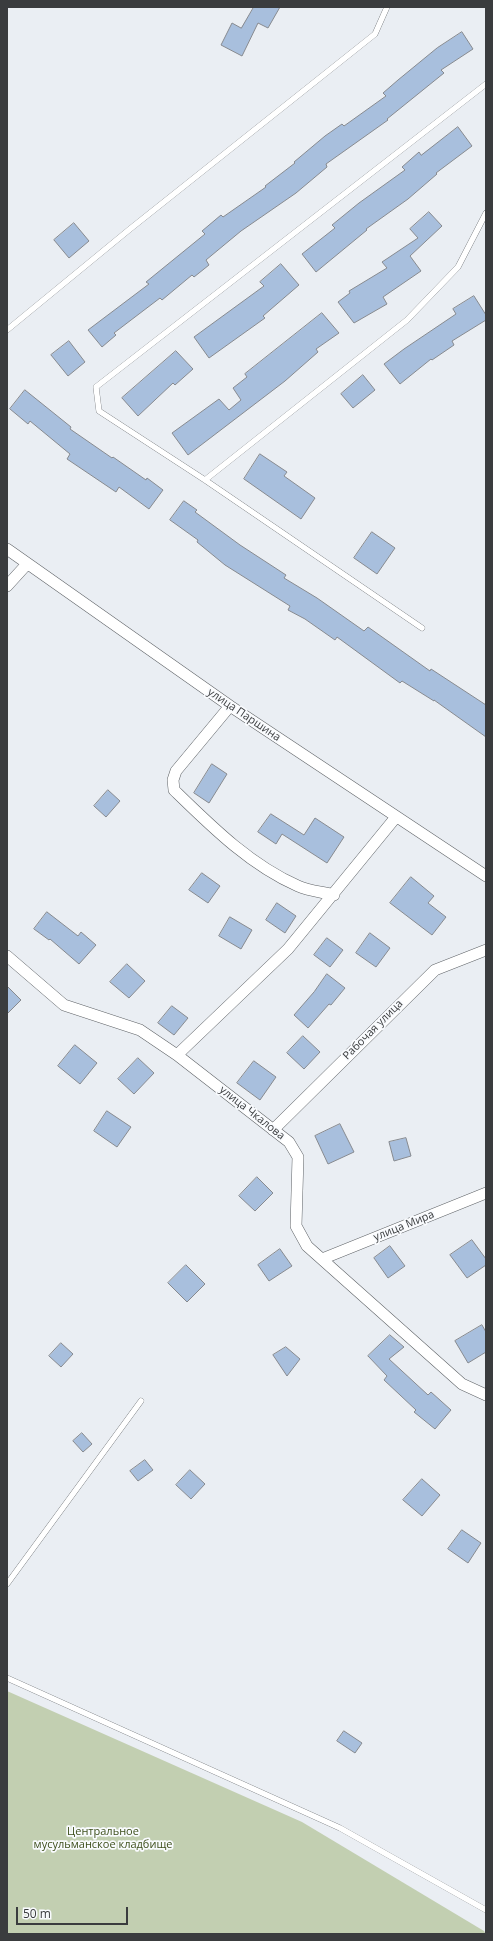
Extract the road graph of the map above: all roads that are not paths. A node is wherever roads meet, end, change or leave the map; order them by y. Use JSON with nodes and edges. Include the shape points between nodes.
{"nodes":[{"id":1,"x":387,"y":7,"type":"edge"},
{"id":2,"x":486,"y":84,"type":"edge"},
{"id":3,"x":486,"y":213,"type":"edge"},
{"id":4,"x":7,"y":330,"type":"edge"},
{"id":5,"x":205,"y":480,"type":"junction"},
{"id":6,"x":7,"y":549,"type":"edge"},
{"id":7,"x":27,"y":564,"type":"junction"},
{"id":8,"x":7,"y":586,"type":"edge"},
{"id":9,"x":422,"y":628,"type":"dead end"},
{"id":10,"x":230,"y":706,"type":"junction"},
{"id":11,"x":396,"y":817,"type":"junction"},
{"id":12,"x":486,"y":876,"type":"edge"},
{"id":13,"x":334,"y":895,"type":"junction"},
{"id":14,"x":486,"y":950,"type":"edge"},
{"id":15,"x":7,"y":956,"type":"edge"},
{"id":16,"x":177,"y":1055,"type":"junction"},
{"id":17,"x":273,"y":1130,"type":"junction"},
{"id":18,"x":486,"y":1192,"type":"edge"},
{"id":19,"x":322,"y":1258,"type":"junction"},
{"id":20,"x":486,"y":1395,"type":"edge"},
{"id":21,"x":140,"y":1401,"type":"dead end"},
{"id":22,"x":7,"y":1584,"type":"edge"},
{"id":23,"x":7,"y":1678,"type":"edge"},
{"id":24,"x":486,"y":1910,"type":"edge"}],
"edges":[{"from":1,"to":4,"type":"lane","via":[[375,34]]},
{"from":2,"to":5,"type":"lane","via":[[96,387],[100,411]]},
{"from":3,"to":5,"type":"lane","via":[[458,267],[407,320]]},
{"from":5,"to":9,"type":"lane"},
{"from":6,"to":7,"type":"street","name":"улица Паршина"},
{"from":7,"to":8,"type":"street"},
{"from":7,"to":10,"type":"street","name":"улица Паршина"},
{"from":10,"to":11,"type":"street","name":"улица Паршина"},
{"from":10,"to":13,"type":"street","via":[[176,771],[173,780],[174,790],[200,816],[252,859],[299,886]]},
{"from":11,"to":12,"type":"street","name":"улица Паршина"},
{"from":11,"to":13,"type":"street"},
{"from":13,"to":16,"type":"street","via":[[288,949]]},
{"from":14,"to":17,"type":"street","name":"Рабочая улица","via":[[434,970]]},
{"from":15,"to":16,"type":"street","name":"улица Чкалова","via":[[64,1006],[140,1030]]},
{"from":16,"to":17,"type":"street","name":"улица Чкалова"},
{"from":17,"to":19,"type":"street","name":"улица Чкалова","via":[[289,1142],[298,1157],[296,1226],[306,1246]]},
{"from":18,"to":19,"type":"street","name":"улица Мира"},
{"from":19,"to":20,"type":"street","name":"улица Чкалова","via":[[462,1384]]},
{"from":21,"to":22,"type":"lane"},
{"from":23,"to":24,"type":"lane","via":[[340,1828]]}]}
